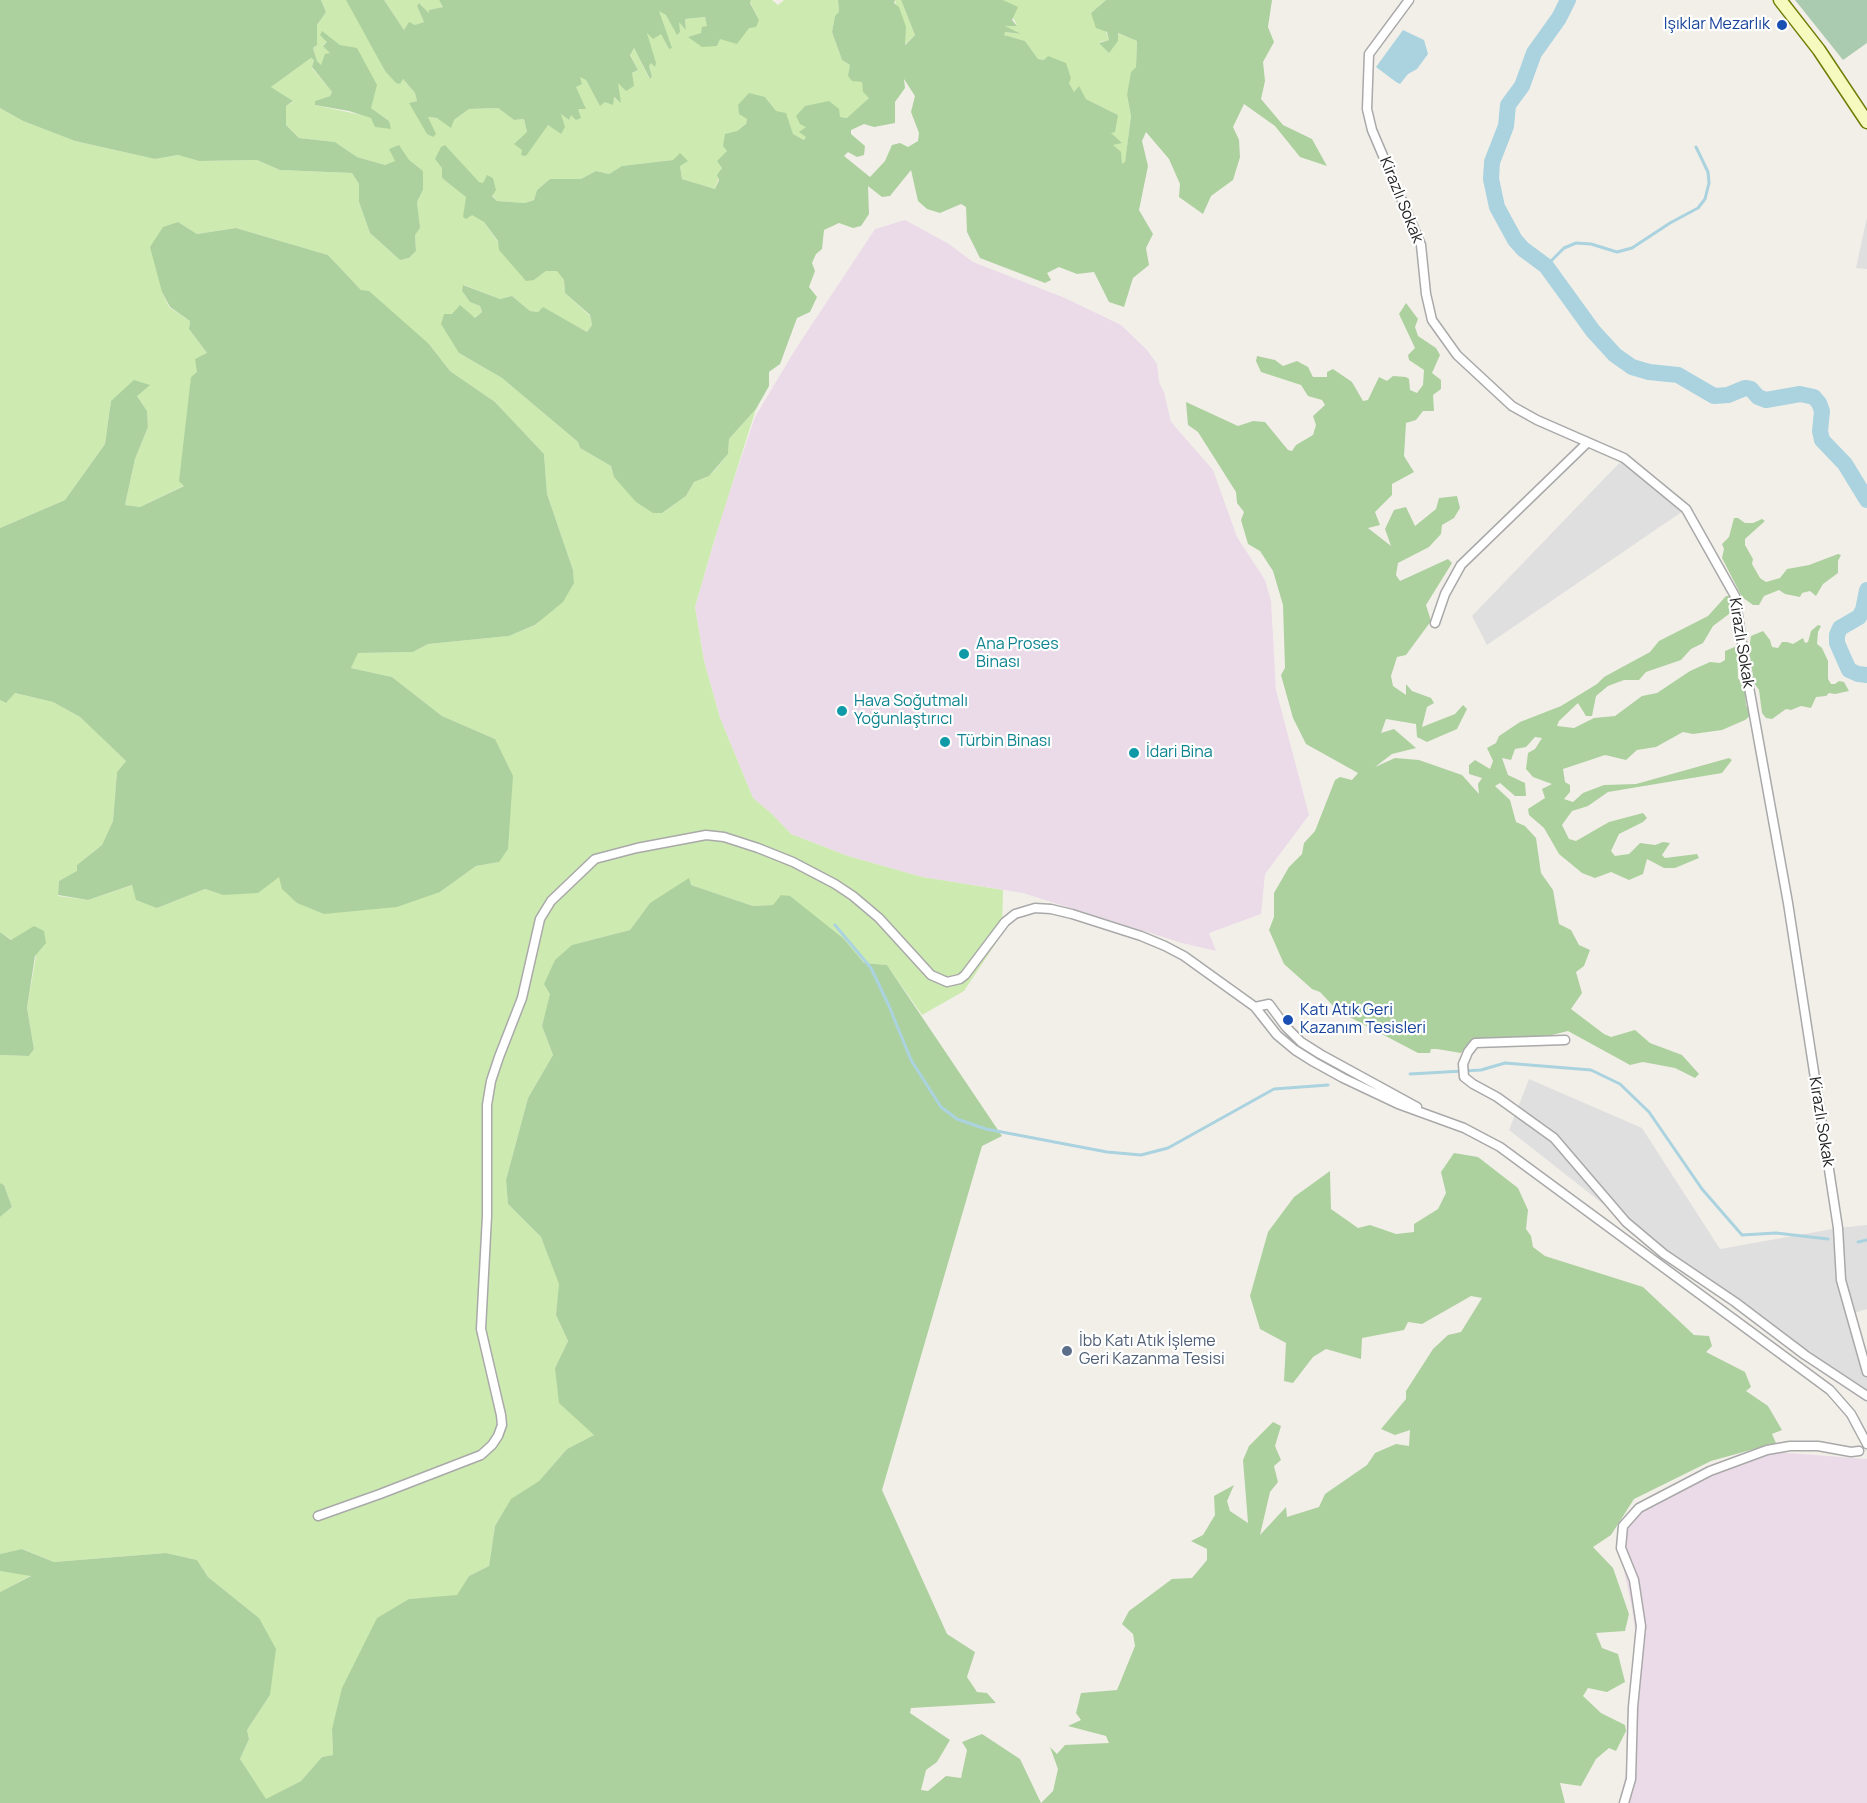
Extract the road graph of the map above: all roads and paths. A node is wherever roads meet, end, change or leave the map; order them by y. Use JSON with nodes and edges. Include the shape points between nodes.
{"nodes":[{"id":1,"x":1409,"y":0,"type":"edge"},
{"id":2,"x":1780,"y":0,"type":"edge"},
{"id":3,"x":1867,"y":122,"type":"edge"},
{"id":4,"x":1587,"y":443,"type":"junction"},
{"id":5,"x":1435,"y":623,"type":"dead end"},
{"id":6,"x":1565,"y":1040,"type":"dead end"},
{"id":7,"x":1867,"y":1372,"type":"edge"},
{"id":8,"x":1867,"y":1396,"type":"edge"},
{"id":9,"x":1866,"y":1441,"type":"edge"},
{"id":10,"x":1859,"y":1451,"type":"dead end"},
{"id":11,"x":318,"y":1516,"type":"dead end"},
{"id":12,"x":1624,"y":1803,"type":"edge"}],
"edges":[{"from":1,"to":4,"type":"street","name":"Kirazlı Sokak","via":[[1369,54],[1367,109],[1372,130],[1421,245],[1425,294],[1432,320],[1457,355],[1512,406]]},
{"from":2,"to":3,"type":"street"},
{"from":4,"to":5,"type":"street","via":[[1461,565],[1444,594]]},
{"from":4,"to":7,"type":"street","name":"Kirazlı Sokak","via":[[1624,458],[1686,509],[1735,596],[1788,903],[1836,1216],[1841,1280]]},
{"from":6,"to":8,"type":"street","via":[[1475,1043],[1463,1064],[1464,1077],[1554,1138],[1626,1222],[1664,1254]]},
{"from":9,"to":11,"type":"street","via":[[1851,1414],[1830,1390],[1500,1147],[1464,1128],[1398,1104],[1314,1062],[1277,1035],[1255,1007],[1165,946],[1051,909],[1035,908],[1015,914],[1005,922],[965,975],[947,982],[923,968],[879,918],[853,896],[793,862],[737,841],[706,835],[595,860],[550,901],[540,919],[522,998],[491,1081],[487,1105],[481,1329],[501,1415],[498,1436],[481,1455]]},
{"from":10,"to":12,"type":"street","via":[[1818,1446],[1767,1450],[1710,1471],[1639,1508],[1623,1526],[1621,1548],[1634,1580],[1641,1626],[1631,1779]]}]}
